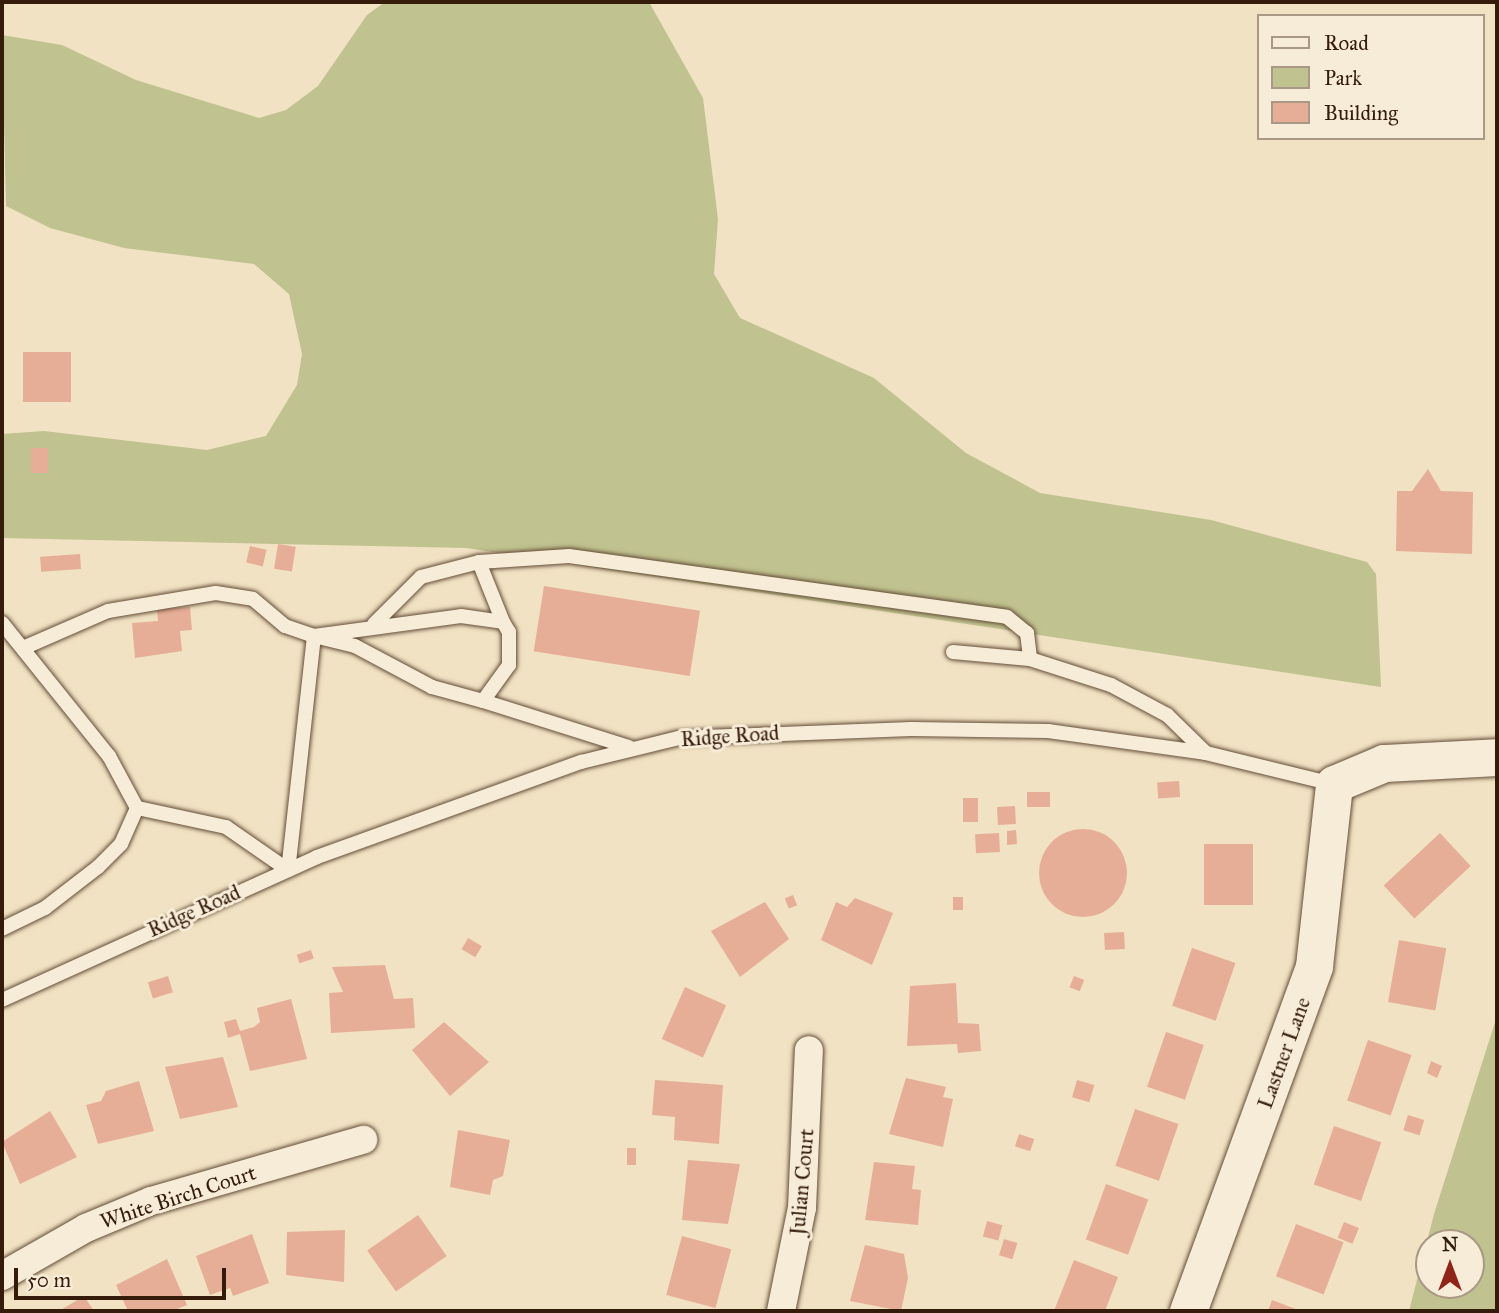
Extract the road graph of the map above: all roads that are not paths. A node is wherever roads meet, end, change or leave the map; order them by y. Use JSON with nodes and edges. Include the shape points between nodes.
{"nodes":[{"id":1,"x":479,"y":562,"type":"junction"},
{"id":2,"x":503,"y":622,"type":"junction"},
{"id":3,"x":2,"y":623,"type":"edge"},
{"id":4,"x":374,"y":624,"type":"junction"},
{"id":5,"x":314,"y":636,"type":"junction"},
{"id":6,"x":23,"y":648,"type":"junction"},
{"id":7,"x":953,"y":652,"type":"dead end"},
{"id":8,"x":1030,"y":659,"type":"junction"},
{"id":9,"x":483,"y":701,"type":"junction"},
{"id":10,"x":629,"y":747,"type":"junction"},
{"id":11,"x":1206,"y":752,"type":"junction"},
{"id":12,"x":1497,"y":757,"type":"edge"},
{"id":13,"x":1334,"y":784,"type":"junction"},
{"id":14,"x":137,"y":808,"type":"junction"},
{"id":15,"x":288,"y":870,"type":"junction"},
{"id":16,"x":2,"y":929,"type":"edge"},
{"id":17,"x":2,"y":1000,"type":"edge"},
{"id":18,"x":809,"y":1050,"type":"dead end"},
{"id":19,"x":363,"y":1140,"type":"dead end"},
{"id":20,"x":2,"y":1276,"type":"edge"},
{"id":21,"x":781,"y":1311,"type":"edge"},
{"id":22,"x":1188,"y":1311,"type":"edge"}],
"edges":[{"from":1,"to":2,"type":"lane"},
{"from":1,"to":4,"type":"lane","via":[[421,577]]},
{"from":1,"to":8,"type":"lane","via":[[569,556],[1007,617],[1027,633]]},
{"from":2,"to":4,"type":"lane","via":[[461,616]]},
{"from":2,"to":9,"type":"lane","via":[[513,647],[509,665]]},
{"from":3,"to":6,"type":"lane"},
{"from":4,"to":5,"type":"lane"},
{"from":5,"to":6,"type":"lane","via":[[285,626],[253,599],[216,593],[108,611]]},
{"from":5,"to":9,"type":"lane","via":[[355,646],[432,687]]},
{"from":5,"to":15,"type":"lane"},
{"from":6,"to":14,"type":"lane","via":[[109,756]]},
{"from":7,"to":8,"type":"lane"},
{"from":8,"to":11,"type":"lane","via":[[1143,698]]},
{"from":9,"to":10,"type":"lane"},
{"from":10,"to":11,"type":"lane","name":"Ridge Road","via":[[734,734],[911,729],[1048,731]]},
{"from":10,"to":15,"type":"lane","name":"Ridge Road"},
{"from":11,"to":13,"type":"lane","name":"Ridge Road"},
{"from":12,"to":13,"type":"street","via":[[1384,763]]},
{"from":13,"to":22,"type":"street","name":"Lastner Lane","via":[[1314,966]]},
{"from":14,"to":15,"type":"lane","via":[[226,827]]},
{"from":14,"to":16,"type":"lane","via":[[121,844],[98,867],[45,908]]},
{"from":15,"to":17,"type":"lane","name":"Ridge Road"},
{"from":18,"to":21,"type":"street","name":"Julian Court","via":[[802,1208]]},
{"from":19,"to":20,"type":"street","name":"White Birch Court","via":[[151,1201],[86,1228]]}]}
